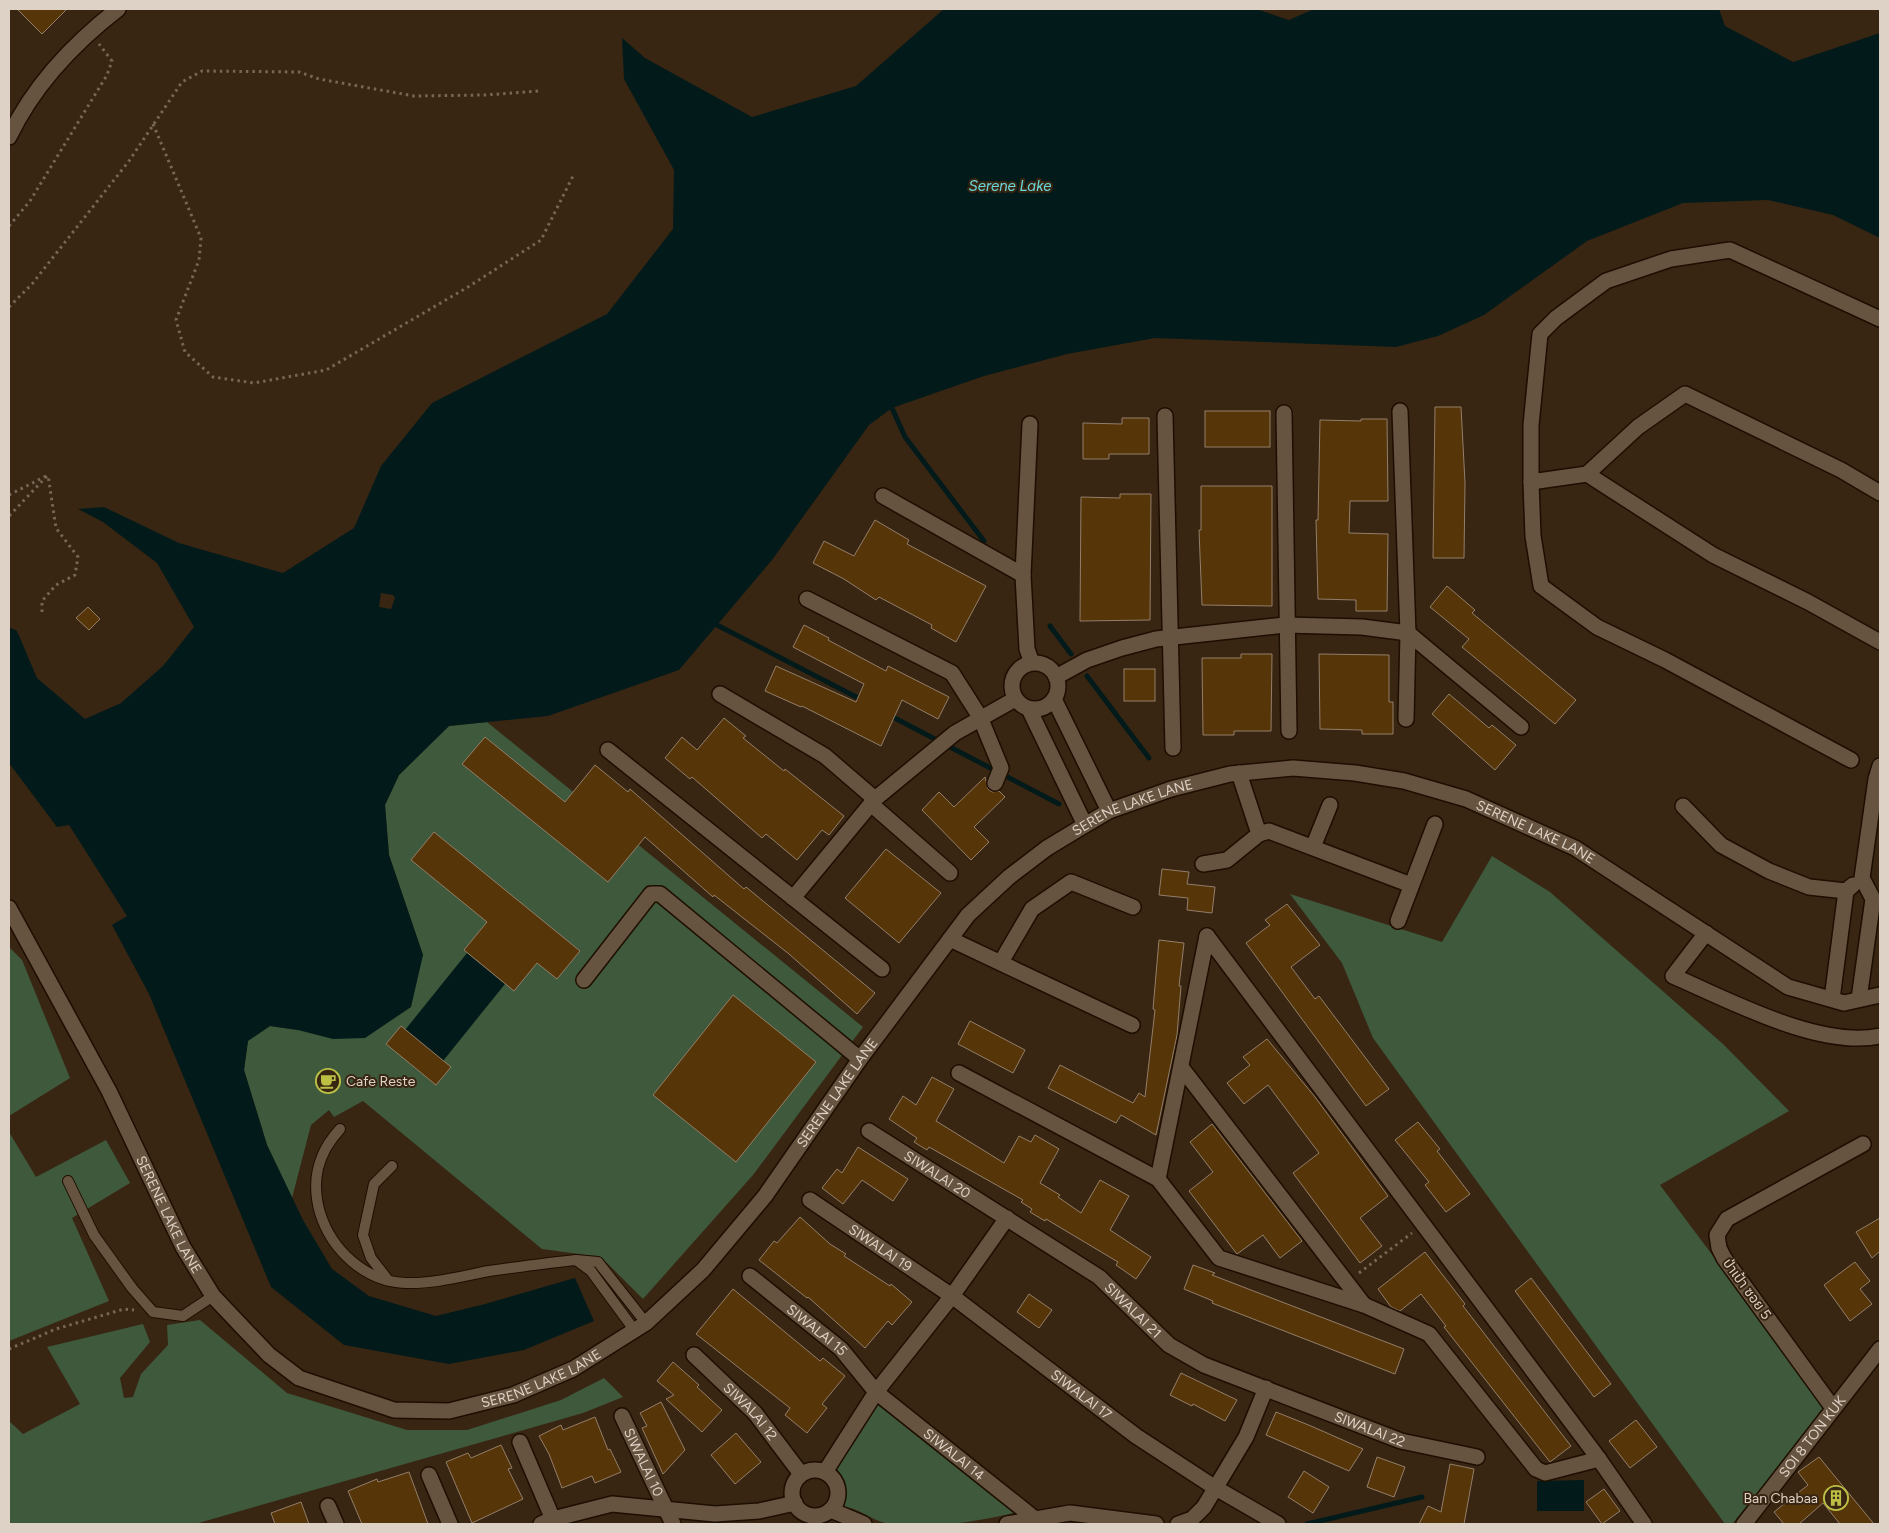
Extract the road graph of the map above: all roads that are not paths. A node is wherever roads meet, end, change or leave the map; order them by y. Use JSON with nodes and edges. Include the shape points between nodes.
{"nodes":[{"id":1,"x":118,"y":9,"type":"edge"},
{"id":2,"x":9,"y":137,"type":"edge"},
{"id":3,"x":1880,"y":319,"type":"edge"},
{"id":4,"x":1400,"y":411,"type":"dead end"},
{"id":5,"x":1284,"y":413,"type":"dead end"},
{"id":6,"x":1166,"y":416,"type":"dead end"},
{"id":7,"x":1030,"y":424,"type":"dead end"},
{"id":8,"x":1587,"y":474,"type":"junction"},
{"id":9,"x":1531,"y":482,"type":"junction"},
{"id":10,"x":1880,"y":493,"type":"edge"},
{"id":11,"x":883,"y":496,"type":"dead end"},
{"id":12,"x":1023,"y":579,"type":"junction"},
{"id":13,"x":807,"y":599,"type":"dead end"},
{"id":14,"x":1286,"y":625,"type":"junction"},
{"id":15,"x":1408,"y":633,"type":"junction"},
{"id":16,"x":1170,"y":638,"type":"junction"},
{"id":17,"x":1880,"y":642,"type":"edge"},
{"id":18,"x":1032,"y":663,"type":"junction"},
{"id":19,"x":1056,"y":678,"type":"junction"},
{"id":20,"x":720,"y":694,"type":"dead end"},
{"id":21,"x":1015,"y":698,"type":"junction"},
{"id":22,"x":1054,"y":699,"type":"junction"},
{"id":23,"x":1029,"y":709,"type":"junction"},
{"id":24,"x":980,"y":718,"type":"junction"},
{"id":25,"x":1406,"y":719,"type":"dead end"},
{"id":26,"x":1521,"y":727,"type":"dead end"},
{"id":27,"x":1289,"y":731,"type":"dead end"},
{"id":28,"x":1173,"y":748,"type":"dead end"},
{"id":29,"x":608,"y":750,"type":"dead end"},
{"id":30,"x":1851,"y":760,"type":"dead end"},
{"id":31,"x":1880,"y":766,"type":"edge"},
{"id":32,"x":1239,"y":773,"type":"junction"},
{"id":33,"x":998,"y":776,"type":"dead end"},
{"id":34,"x":873,"y":802,"type":"junction"},
{"id":35,"x":1330,"y":805,"type":"dead end"},
{"id":36,"x":1683,"y":806,"type":"dead end"},
{"id":37,"x":1109,"y":811,"type":"junction"},
{"id":38,"x":1435,"y":824,"type":"dead end"},
{"id":39,"x":1085,"y":825,"type":"junction"},
{"id":40,"x":1259,"y":834,"type":"junction"},
{"id":41,"x":1313,"y":847,"type":"junction"},
{"id":42,"x":1203,"y":864,"type":"dead end"},
{"id":43,"x":950,"y":873,"type":"dead end"},
{"id":44,"x":1862,"y":878,"type":"junction"},
{"id":45,"x":1411,"y":885,"type":"junction"},
{"id":46,"x":1846,"y":891,"type":"junction"},
{"id":47,"x":793,"y":898,"type":"junction"},
{"id":48,"x":1133,"y":907,"type":"dead end"},
{"id":49,"x":9,"y":908,"type":"edge"},
{"id":50,"x":1398,"y":921,"type":"dead end"},
{"id":51,"x":14,"y":932,"type":"edge"},
{"id":52,"x":1706,"y":933,"type":"junction"},
{"id":53,"x":950,"y":939,"type":"junction"},
{"id":54,"x":1001,"y":962,"type":"junction"},
{"id":55,"x":882,"y":969,"type":"dead end"},
{"id":56,"x":584,"y":980,"type":"dead end"},
{"id":57,"x":1880,"y":995,"type":"edge"},
{"id":58,"x":1832,"y":999,"type":"junction"},
{"id":59,"x":1859,"y":1000,"type":"junction"},
{"id":60,"x":1132,"y":1025,"type":"dead end"},
{"id":61,"x":1880,"y":1036,"type":"edge"},
{"id":62,"x":860,"y":1059,"type":"junction"},
{"id":63,"x":1181,"y":1067,"type":"junction"},
{"id":64,"x":959,"y":1073,"type":"dead end"},
{"id":65,"x":340,"y":1129,"type":"dead end"},
{"id":66,"x":869,"y":1131,"type":"dead end"},
{"id":67,"x":1863,"y":1144,"type":"dead end"},
{"id":68,"x":392,"y":1166,"type":"dead end"},
{"id":69,"x":1158,"y":1178,"type":"junction"},
{"id":70,"x":68,"y":1181,"type":"dead end"},
{"id":71,"x":810,"y":1200,"type":"dead end"},
{"id":72,"x":1007,"y":1218,"type":"junction"},
{"id":73,"x":750,"y":1276,"type":"dead end"},
{"id":74,"x":389,"y":1281,"type":"junction"},
{"id":75,"x":213,"y":1296,"type":"junction"},
{"id":76,"x":952,"y":1296,"type":"junction"},
{"id":77,"x":1364,"y":1305,"type":"junction"},
{"id":78,"x":641,"y":1327,"type":"junction"},
{"id":79,"x":1880,"y":1349,"type":"edge"},
{"id":80,"x":694,"y":1355,"type":"dead end"},
{"id":81,"x":1266,"y":1388,"type":"junction"},
{"id":82,"x":876,"y":1392,"type":"junction"},
{"id":83,"x":1833,"y":1408,"type":"junction"},
{"id":84,"x":622,"y":1416,"type":"dead end"},
{"id":85,"x":520,"y":1442,"type":"dead end"},
{"id":86,"x":1477,"y":1457,"type":"dead end"},
{"id":87,"x":1599,"y":1459,"type":"junction"},
{"id":88,"x":825,"y":1472,"type":"junction"},
{"id":89,"x":801,"y":1474,"type":"junction"},
{"id":90,"x":429,"y":1475,"type":"dead end"},
{"id":91,"x":1214,"y":1487,"type":"junction"},
{"id":92,"x":795,"y":1503,"type":"junction"},
{"id":93,"x":328,"y":1506,"type":"dead end"},
{"id":94,"x":666,"y":1508,"type":"junction"},
{"id":95,"x":827,"y":1516,"type":"edge"},
{"id":96,"x":1034,"y":1518,"type":"junction"},
{"id":97,"x":1104,"y":1521,"type":"edge"},
{"id":98,"x":549,"y":1522,"type":"edge"},
{"id":99,"x":336,"y":1524,"type":"edge"},
{"id":100,"x":450,"y":1524,"type":"edge"},
{"id":101,"x":673,"y":1524,"type":"edge"},
{"id":102,"x":864,"y":1524,"type":"edge"},
{"id":103,"x":1007,"y":1524,"type":"edge"},
{"id":104,"x":1156,"y":1524,"type":"edge"},
{"id":105,"x":1178,"y":1524,"type":"edge"},
{"id":106,"x":1278,"y":1524,"type":"edge"},
{"id":107,"x":1644,"y":1524,"type":"edge"},
{"id":108,"x":1744,"y":1524,"type":"edge"}],
"edges":[{"from":1,"to":2,"type":"street","via":[[89,32],[56,68],[17,119]]},
{"from":3,"to":9,"type":"street","via":[[1730,250],[1671,259],[1606,281],[1540,334],[1531,425]]},
{"from":4,"to":15,"type":"street"},
{"from":5,"to":14,"type":"street"},
{"from":6,"to":16,"type":"street"},
{"from":7,"to":12,"type":"street"},
{"from":8,"to":9,"type":"street"},
{"from":8,"to":10,"type":"street","via":[[1638,426],[1685,394],[1841,470]]},
{"from":8,"to":17,"type":"street","via":[[1713,555]]},
{"from":9,"to":30,"type":"street","via":[[1533,536],[1541,586],[1597,627]]},
{"from":11,"to":12,"type":"street"},
{"from":12,"to":18,"type":"street","via":[[1027,649]]},
{"from":13,"to":24,"type":"street","via":[[952,673]]},
{"from":14,"to":15,"type":"street","via":[[1362,627]]},
{"from":14,"to":16,"type":"street"},
{"from":14,"to":27,"type":"street"},
{"from":15,"to":25,"type":"street"},
{"from":15,"to":26,"type":"street"},
{"from":16,"to":19,"type":"street","via":[[1122,648],[1088,660]]},
{"from":16,"to":28,"type":"street"},
{"from":18,"to":19,"type":"street","via":[[1046,666]]},
{"from":18,"to":21,"type":"street","via":[[1024,665],[1014,676]]},
{"from":19,"to":22,"type":"street"},
{"from":20,"to":34,"type":"street","via":[[825,756]]},
{"from":21,"to":23,"type":"street"},
{"from":21,"to":24,"type":"street"},
{"from":22,"to":23,"type":"street","via":[[1043,708]]},
{"from":22,"to":37,"type":"street"},
{"from":23,"to":39,"type":"street"},
{"from":24,"to":33,"type":"street"},
{"from":24,"to":34,"type":"street","via":[[943,743]]},
{"from":29,"to":47,"type":"street"},
{"from":31,"to":44,"type":"street"},
{"from":32,"to":37,"type":"street","name":"SERENE LAKE LANE","via":[[1171,789]]},
{"from":32,"to":40,"type":"street"},
{"from":32,"to":52,"type":"street","name":"SERENE LAKE LANE","via":[[1293,768],[1355,773],[1404,781],[1466,799],[1576,848]]},
{"from":34,"to":43,"type":"street"},
{"from":34,"to":47,"type":"street"},
{"from":35,"to":41,"type":"street"},
{"from":36,"to":46,"type":"street","via":[[1721,845],[1761,867],[1809,887]]},
{"from":37,"to":39,"type":"street","name":"SERENE LAKE LANE"},
{"from":38,"to":45,"type":"street"},
{"from":39,"to":53,"type":"street","name":"SERENE LAKE LANE","via":[[1009,877],[968,914]]},
{"from":40,"to":41,"type":"street","via":[[1269,830]]},
{"from":40,"to":42,"type":"street","via":[[1227,860]]},
{"from":41,"to":45,"type":"street"},
{"from":44,"to":46,"type":"street"},
{"from":44,"to":59,"type":"street","via":[[1874,899]]},
{"from":45,"to":50,"type":"street"},
{"from":46,"to":58,"type":"street"},
{"from":47,"to":55,"type":"street"},
{"from":48,"to":54,"type":"street","via":[[1071,882],[1032,909]]},
{"from":49,"to":51,"type":"street","name":"SERENE LAKE LANE"},
{"from":51,"to":75,"type":"street","name":"SERENE LAKE LANE","via":[[109,1091],[183,1247]]},
{"from":52,"to":58,"type":"street","name":"SERENE LAKE LANE","via":[[1788,987]]},
{"from":52,"to":61,"type":"street","via":[[1673,976],[1792,1026],[1840,1037]]},
{"from":53,"to":54,"type":"street"},
{"from":53,"to":62,"type":"street","name":"SERENE LAKE LANE"},
{"from":54,"to":60,"type":"street"},
{"from":56,"to":62,"type":"street","via":[[652,894],[660,894]]},
{"from":57,"to":59,"type":"street","name":"SERENE LAKE LANE"},
{"from":58,"to":59,"type":"street","name":"SERENE LAKE LANE","via":[[1844,1003]]},
{"from":62,"to":78,"type":"street","name":"SERENE LAKE LANE","via":[[765,1196],[703,1270]]},
{"from":63,"to":69,"type":"street"},
{"from":63,"to":77,"type":"street"},
{"from":63,"to":87,"type":"street","via":[[1207,936]]},
{"from":64,"to":69,"type":"street"},
{"from":65,"to":74,"type":"lane","via":[[323,1151],[317,1171],[315,1192],[322,1218],[346,1257]]},
{"from":66,"to":72,"type":"street","name":"SIWALAI 20"},
{"from":67,"to":83,"type":"street","name":"ป่าเป้า ซอย 5","via":[[1727,1219],[1717,1235],[1724,1258]]},
{"from":68,"to":74,"type":"lane","via":[[374,1184],[363,1235],[372,1258]]},
{"from":69,"to":77,"type":"street","via":[[1219,1258]]},
{"from":70,"to":75,"type":"lane","via":[[94,1235],[153,1312],[183,1316]]},
{"from":71,"to":76,"type":"street","name":"SIWALAI 19"},
{"from":72,"to":76,"type":"street"},
{"from":72,"to":81,"type":"street","name":"SIWALAI 21","via":[[1099,1276],[1169,1345],[1204,1365]]},
{"from":73,"to":82,"type":"street","name":"SIWALAI 15","via":[[841,1350]]},
{"from":74,"to":78,"type":"lane","via":[[419,1283],[576,1260],[591,1271]]},
{"from":75,"to":78,"type":"street","name":"SERENE LAKE LANE","via":[[269,1355],[299,1378],[394,1410],[449,1411],[513,1395],[573,1369]]},
{"from":76,"to":82,"type":"street"},
{"from":76,"to":91,"type":"street","name":"SIWALAI 17","via":[[1136,1436]]},
{"from":77,"to":87,"type":"street","via":[[1429,1334],[1536,1469],[1545,1473]]},
{"from":79,"to":83,"type":"street","name":"SOI 8 TON KUK"},
{"from":80,"to":89,"type":"street","name":"SIWALAI 12","via":[[755,1413]]},
{"from":81,"to":86,"type":"street","name":"SIWALAI 22","via":[[1401,1442]]},
{"from":81,"to":91,"type":"street","via":[[1246,1437]]},
{"from":82,"to":88,"type":"street"},
{"from":82,"to":96,"type":"street","name":"SIWALAI 14"},
{"from":83,"to":108,"type":"street","name":"SOI 8 TON KUK"},
{"from":84,"to":94,"type":"street","name":"SIWALAI 10"},
{"from":85,"to":98,"type":"street"},
{"from":87,"to":107,"type":"street"},
{"from":88,"to":89,"type":"street","via":[[809,1470]]},
{"from":88,"to":95,"type":"street","via":[[838,1488],[836,1503]]},
{"from":89,"to":92,"type":"street","via":[[793,1488]]},
{"from":90,"to":100,"type":"street"},
{"from":91,"to":105,"type":"street","via":[[1204,1507],[1192,1519]]},
{"from":91,"to":106,"type":"street","name":"SIWALAI 17"},
{"from":92,"to":94,"type":"street","via":[[759,1511],[715,1514]]},
{"from":92,"to":95,"type":"street","via":[[807,1514]]},
{"from":93,"to":99,"type":"street"},
{"from":94,"to":98,"type":"street","via":[[612,1504]]},
{"from":94,"to":101,"type":"street","name":"SIWALAI 10"},
{"from":95,"to":102,"type":"street"},
{"from":96,"to":97,"type":"street","via":[[1070,1514]]},
{"from":96,"to":103,"type":"street"},
{"from":97,"to":104,"type":"street"}]}
